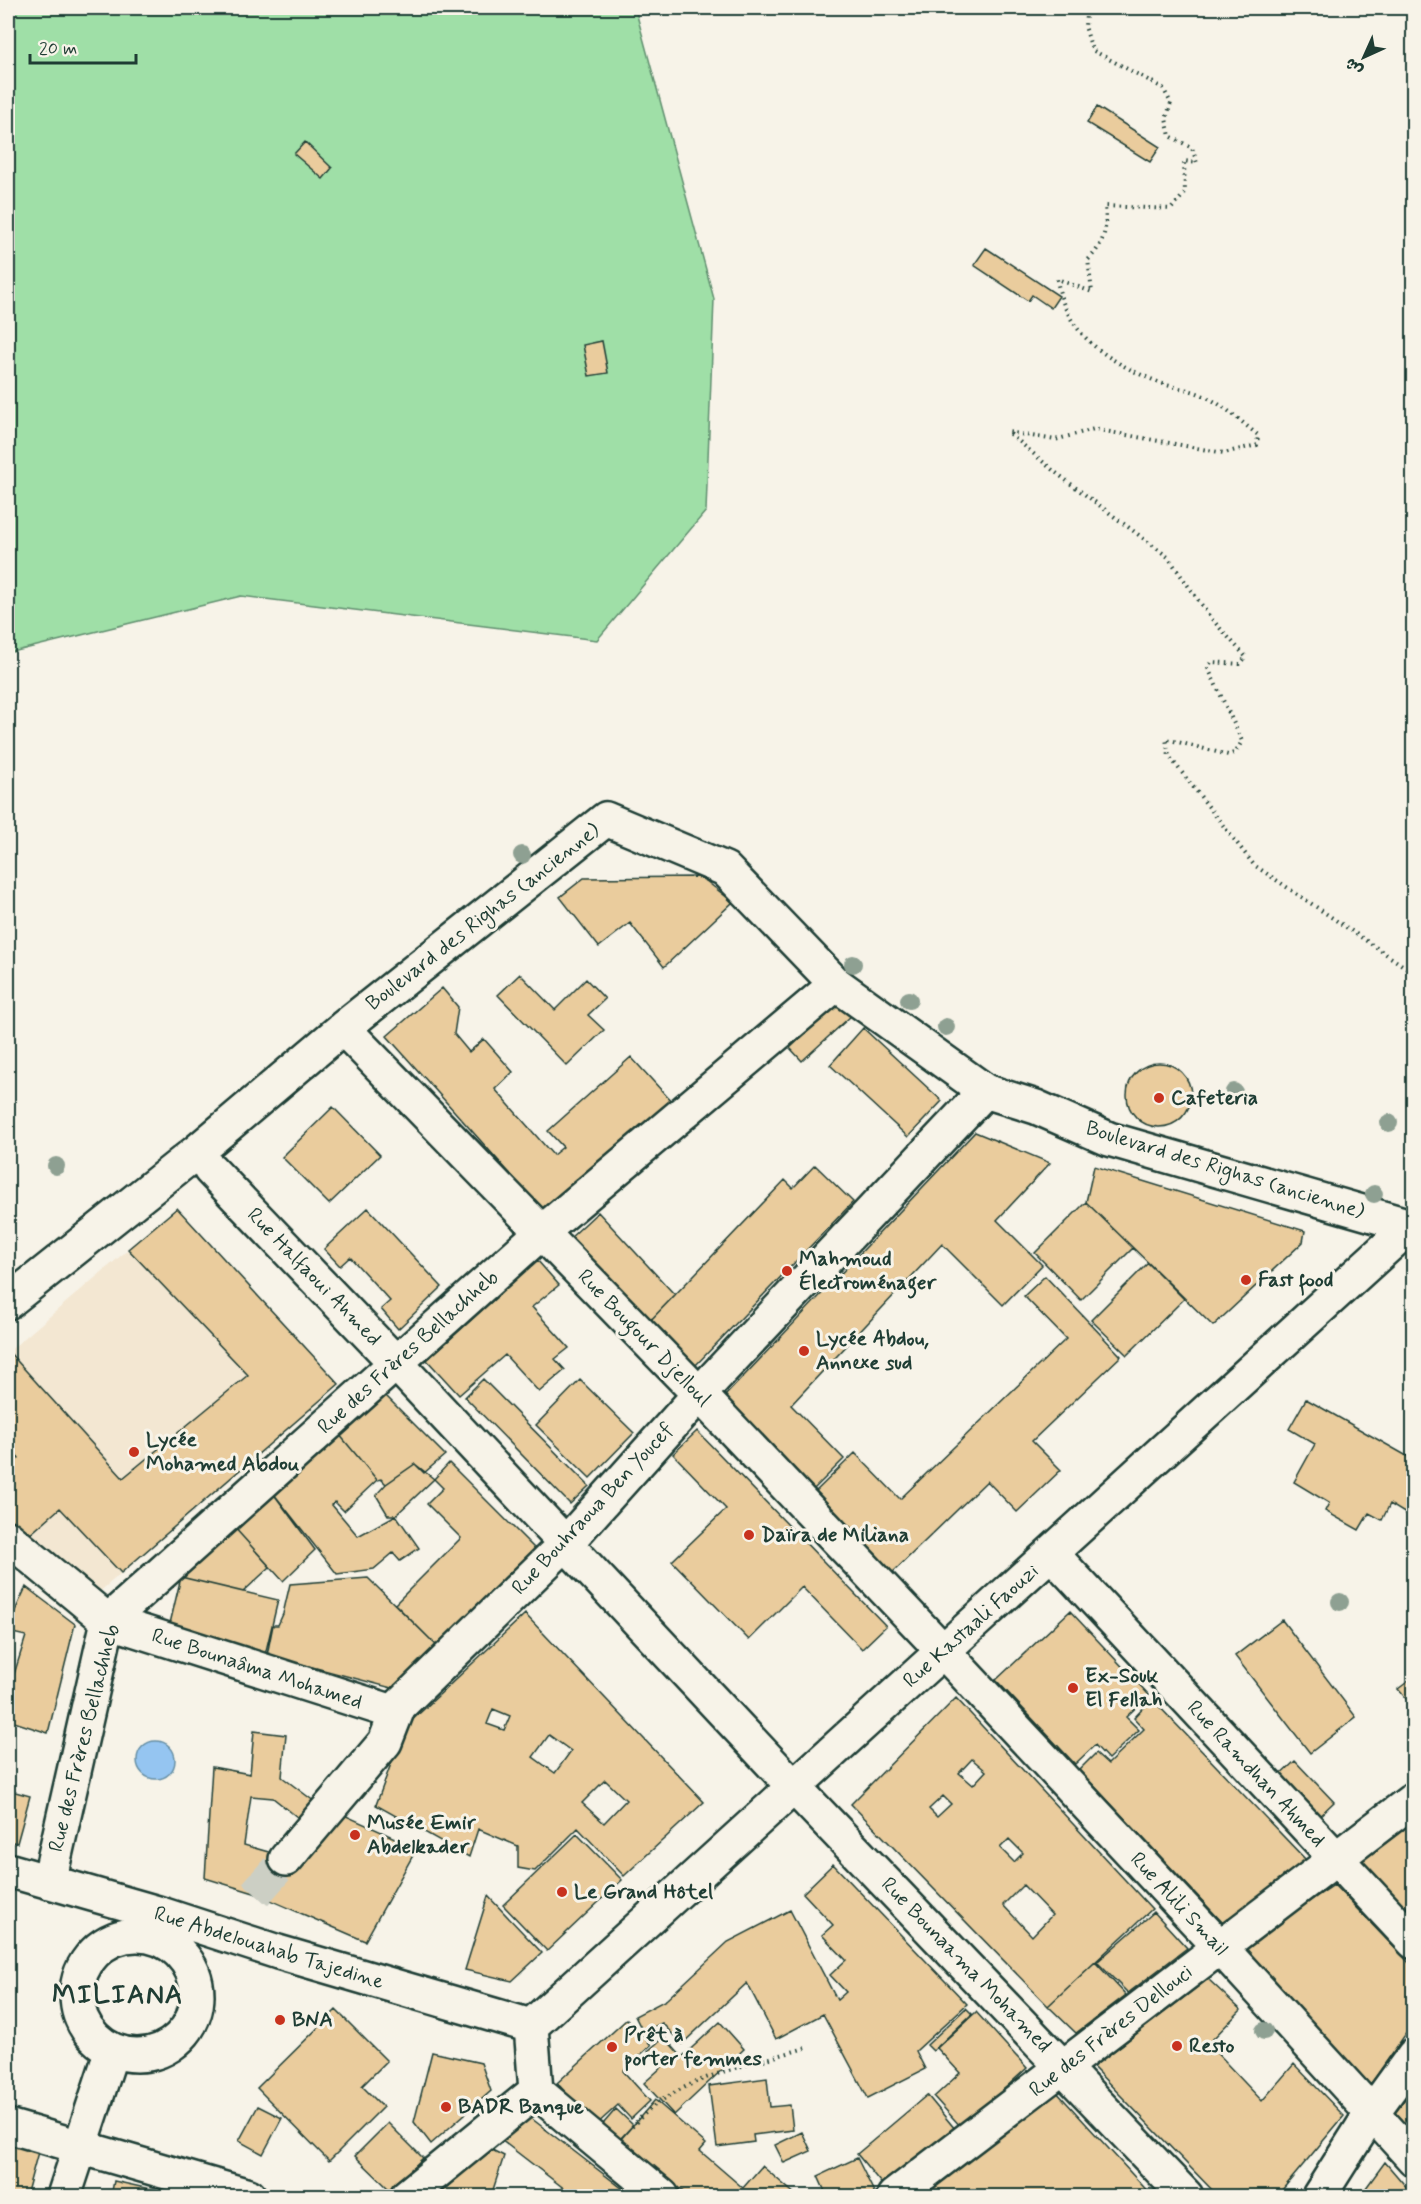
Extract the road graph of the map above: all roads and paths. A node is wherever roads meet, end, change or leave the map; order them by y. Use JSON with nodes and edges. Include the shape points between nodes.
{"nodes":[{"id":1,"x":1087,"y":8,"type":"edge"},
{"id":2,"x":1413,"y":973,"type":"edge"},
{"id":3,"x":836,"y":984,"type":"junction"},
{"id":4,"x":343,"y":1028,"type":"junction"},
{"id":5,"x":985,"y":1091,"type":"junction"},
{"id":6,"x":210,"y":1168,"type":"dead end"},
{"id":7,"x":1412,"y":1226,"type":"edge"},
{"id":8,"x":542,"y":1232,"type":"junction"},
{"id":9,"x":8,"y":1302,"type":"edge"},
{"id":10,"x":396,"y":1363,"type":"junction"},
{"id":11,"x":700,"y":1395,"type":"junction"},
{"id":12,"x":8,"y":1538,"type":"edge"},
{"id":13,"x":566,"y":1543,"type":"junction"},
{"id":14,"x":1051,"y":1553,"type":"junction"},
{"id":15,"x":108,"y":1621,"type":"junction"},
{"id":16,"x":942,"y":1651,"type":"junction"},
{"id":17,"x":396,"y":1709,"type":"junction"},
{"id":18,"x":794,"y":1787,"type":"junction"},
{"id":19,"x":1413,"y":1799,"type":"edge"},
{"id":20,"x":286,"y":1859,"type":"tunnel mouth"},
{"id":21,"x":1335,"y":1859,"type":"junction"},
{"id":22,"x":8,"y":1870,"type":"edge"},
{"id":23,"x":49,"y":1882,"type":"junction"},
{"id":24,"x":154,"y":1924,"type":"junction"},
{"id":25,"x":1413,"y":1942,"type":"edge"},
{"id":26,"x":1220,"y":1947,"type":"junction"},
{"id":27,"x":531,"y":2026,"type":"junction"},
{"id":28,"x":805,"y":2048,"type":"dead end"},
{"id":29,"x":112,"y":2050,"type":"junction"},
{"id":30,"x":1413,"y":2055,"type":"edge"},
{"id":31,"x":1064,"y":2067,"type":"junction"},
{"id":32,"x":536,"y":2091,"type":"junction"},
{"id":33,"x":1371,"y":2114,"type":"junction"},
{"id":34,"x":8,"y":2126,"type":"edge"},
{"id":35,"x":79,"y":2147,"type":"junction"},
{"id":36,"x":610,"y":2153,"type":"junction"},
{"id":37,"x":1413,"y":2159,"type":"edge"},
{"id":38,"x":64,"y":2196,"type":"edge"},
{"id":39,"x":249,"y":2196,"type":"edge"},
{"id":40,"x":407,"y":2196,"type":"edge"},
{"id":41,"x":662,"y":2196,"type":"edge"},
{"id":42,"x":894,"y":2196,"type":"edge"},
{"id":43,"x":1186,"y":2196,"type":"edge"},
{"id":44,"x":1319,"y":2196,"type":"edge"}],
"edges":[{"from":1,"to":2,"type":"path","via":[[1090,11],[1085,26],[1092,50],[1163,88],[1171,103],[1166,119],[1170,136],[1192,148],[1197,163],[1184,161],[1185,193],[1172,209],[1104,206],[1107,229],[1088,260],[1092,292],[1057,279],[1064,309],[1078,331],[1096,348],[1160,383],[1183,387],[1219,404],[1258,435],[1257,446],[1224,453],[1095,429],[1055,440],[1008,432],[1168,557],[1210,616],[1246,657],[1240,664],[1211,662],[1208,668],[1242,741],[1236,752],[1228,755],[1166,740],[1169,756],[1254,866]]},
{"from":3,"to":4,"type":"street","name":"Boulevard des Righas (ancienne)","via":[[725,869],[606,819]]},
{"from":3,"to":5,"type":"street","name":"Boulevard des Righas (ancienne)"},
{"from":3,"to":8,"type":"street","name":"Rue des Frères Bellachheb"},
{"from":4,"to":8,"type":"street","name":"Rue Bougour Djelloul"},
{"from":4,"to":9,"type":"street","name":"Boulevard des Righas (ancienne)","via":[[195,1153]]},
{"from":5,"to":7,"type":"street","name":"Boulevard des Righas (ancienne)","via":[[1036,1107],[1109,1139]]},
{"from":5,"to":11,"type":"street","name":"Rue Bouhraoua Ben Youcef"},
{"from":6,"to":10,"type":"street","name":"Rue Halfaoui Ahmed"},
{"from":7,"to":14,"type":"street","name":"Rue Kastaali Faouzi"},
{"from":8,"to":10,"type":"street","name":"Rue des Frères Bellachheb"},
{"from":8,"to":11,"type":"street","name":"Rue Bougour Djelloul"},
{"from":10,"to":13,"type":"street","name":"Rue Halfaoui Ahmed"},
{"from":10,"to":15,"type":"street","name":"Rue des Frères Bellachheb"},
{"from":11,"to":13,"type":"street","name":"Rue Bouhraoua Ben Youcef"},
{"from":11,"to":16,"type":"street","name":"Rue Bougour Djelloul"},
{"from":12,"to":15,"type":"street","name":"Rue Bounaâma Mohamed"},
{"from":13,"to":17,"type":"street","name":"Rue Bouhraoua Ben Youcef"},
{"from":13,"to":18,"type":"street","name":"Rue Halfaoui Ahmed"},
{"from":14,"to":16,"type":"street","name":"Rue Kastaali Faouzi"},
{"from":14,"to":21,"type":"street","name":"Rue Ramdhan Ahmed"},
{"from":15,"to":17,"type":"street","name":"Rue Bounaâma Mohamed"},
{"from":15,"to":23,"type":"street","name":"Rue des Frères Bellachheb"},
{"from":16,"to":18,"type":"street","name":"Rue Kastaali Faouzi"},
{"from":16,"to":26,"type":"street","name":"Rue Alili Smail"},
{"from":17,"to":20,"type":"street","via":[[385,1742]]},
{"from":18,"to":27,"type":"street","name":"Rue Kastaali Faouzi"},
{"from":18,"to":31,"type":"street","name":"Rue Bounaama Mohamed"},
{"from":19,"to":21,"type":"street","name":"Rue des Frères Dellouci"},
{"from":21,"to":25,"type":"street","name":"Rue Ramdhan Ahmed"},
{"from":21,"to":26,"type":"street","name":"Rue des Frères Dellouci"},
{"from":22,"to":23,"type":"street","name":"Rue Abdelouahab Tajedine"},
{"from":23,"to":24,"type":"street","name":"Rue Abdelouahab Tajedine"},
{"from":24,"to":27,"type":"street","name":"Rue Abdelouahab Tajedine","via":[[278,1952]]},
{"from":24,"to":29,"type":"street","via":[[107,1941],[90,1955],[79,1975],[76,1997],[81,2018],[93,2037]]},
{"from":24,"to":29,"type":"street","via":[[195,1974],[195,2015],[185,2033],[170,2046],[151,2054],[131,2056]]},
{"from":26,"to":31,"type":"street","name":"Rue des Frères Dellouci"},
{"from":26,"to":33,"type":"street","name":"Rue Alili Smail"},
{"from":27,"to":32,"type":"street"},
{"from":28,"to":36,"type":"path","via":[[693,2083],[651,2107]]},
{"from":29,"to":35,"type":"street"},
{"from":30,"to":33,"type":"street"},
{"from":31,"to":42,"type":"street","name":"Rue des Frères Dellouci"},
{"from":31,"to":43,"type":"street","name":"Rue Bounaama Mohamed"},
{"from":32,"to":36,"type":"street"},
{"from":32,"to":40,"type":"street"},
{"from":33,"to":37,"type":"street","name":"Rue Alili Smail"},
{"from":33,"to":44,"type":"street"},
{"from":34,"to":35,"type":"street"},
{"from":35,"to":38,"type":"street"},
{"from":35,"to":39,"type":"street"},
{"from":36,"to":41,"type":"street"}]}
